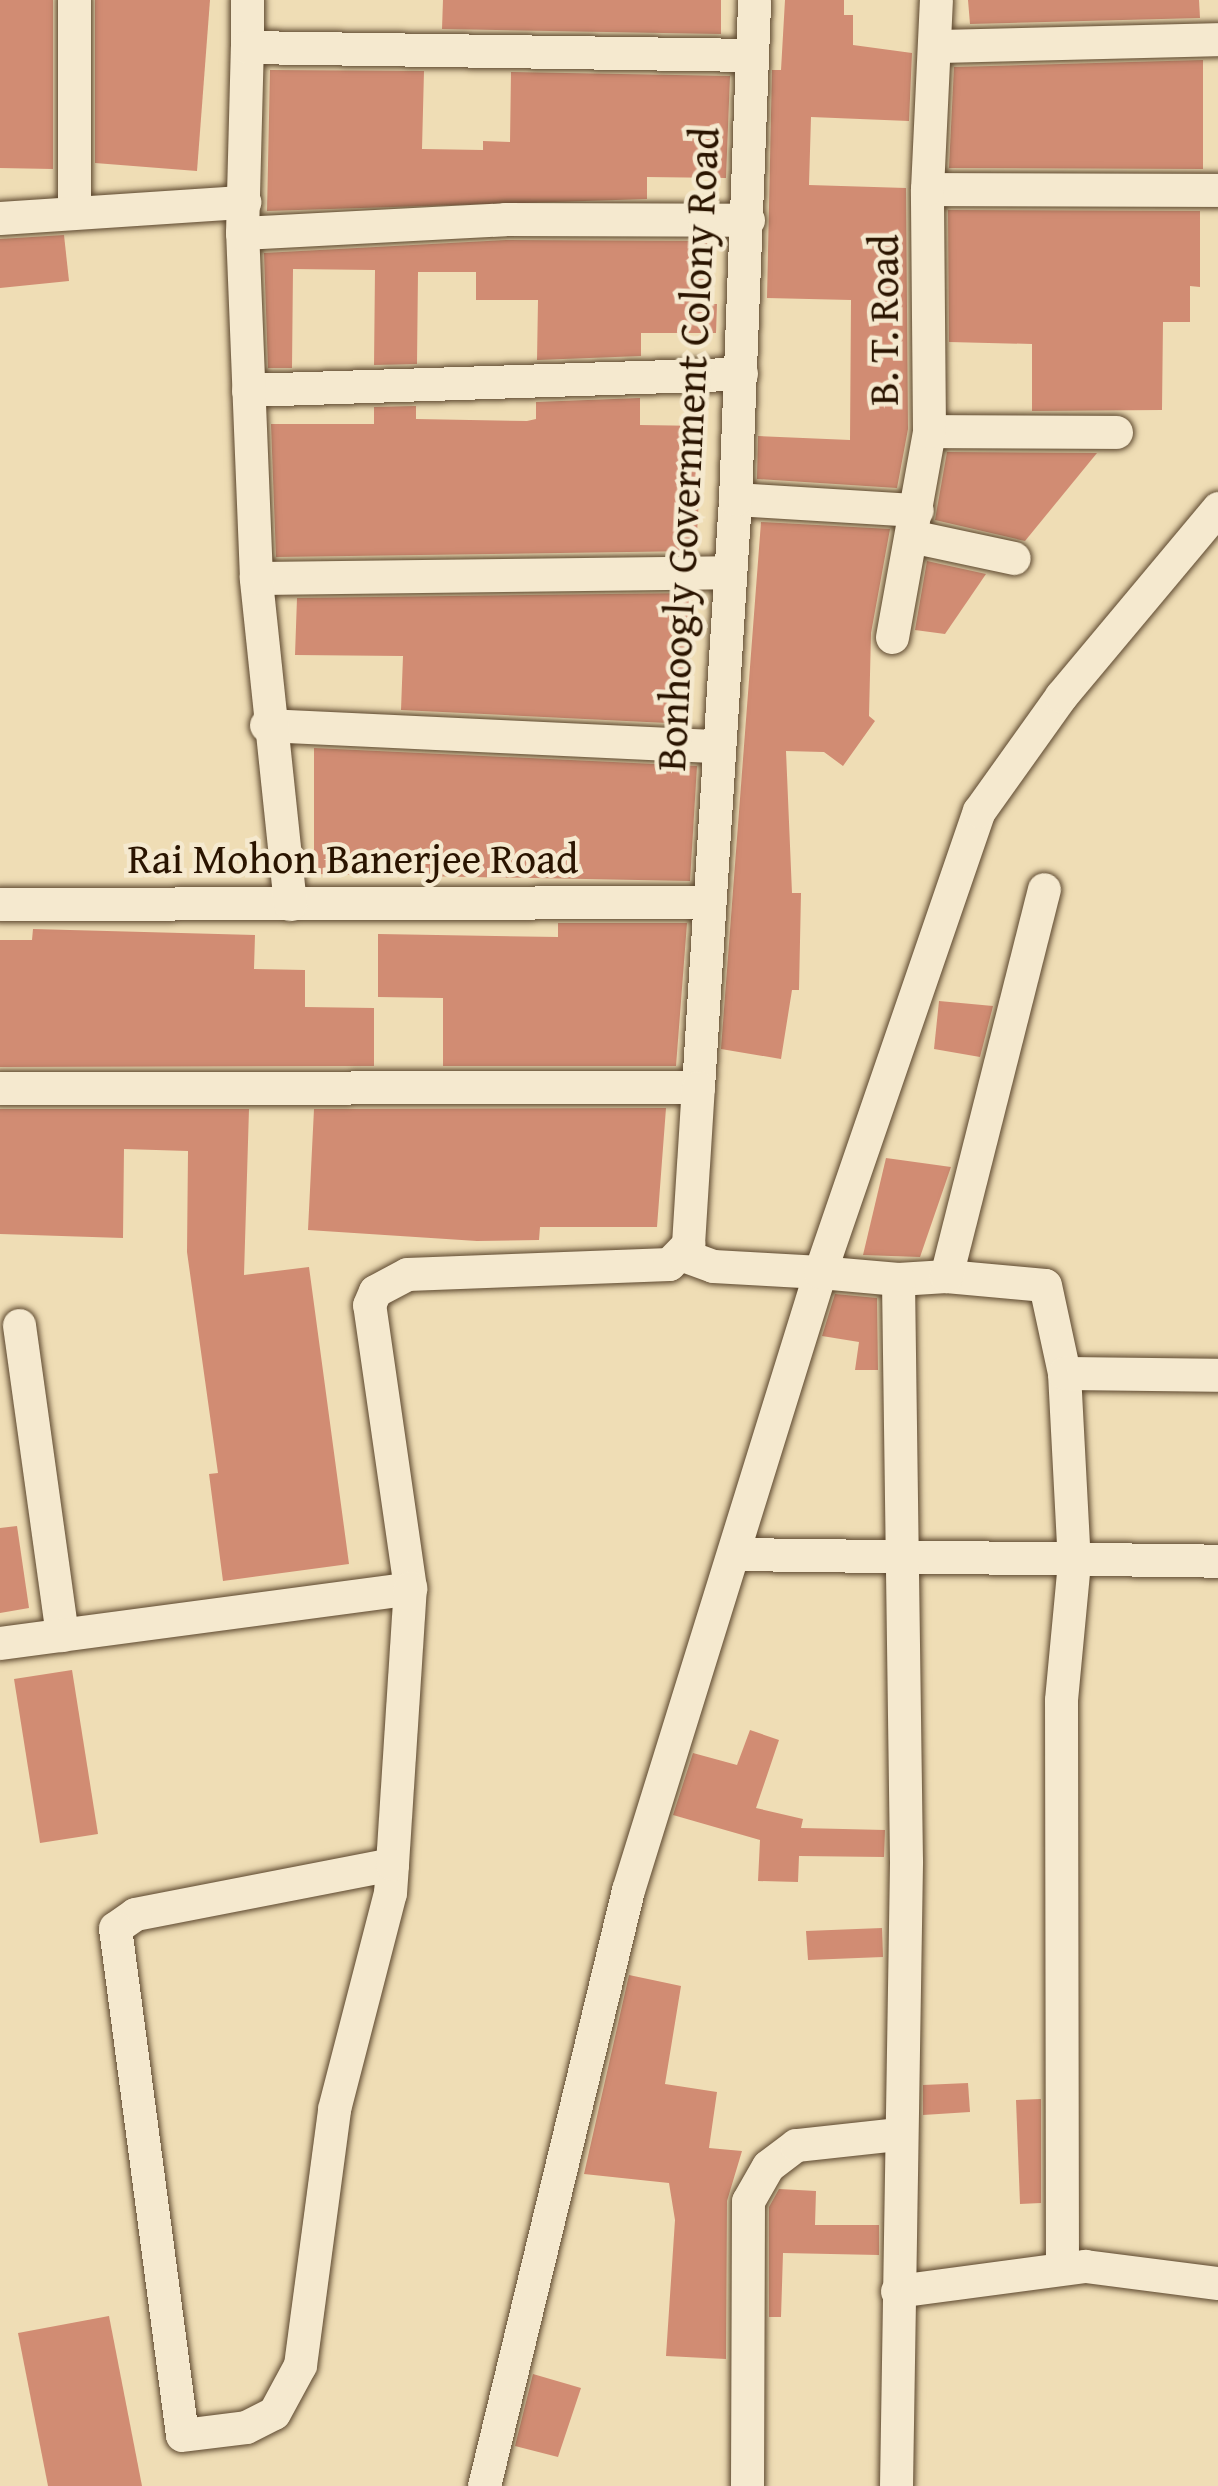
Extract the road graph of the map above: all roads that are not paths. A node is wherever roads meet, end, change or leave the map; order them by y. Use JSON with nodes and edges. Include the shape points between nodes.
{"nodes":[{"id":1,"x":74,"y":0,"type":"edge"},
{"id":2,"x":247,"y":0,"type":"edge"},
{"id":3,"x":754,"y":0,"type":"edge"},
{"id":4,"x":936,"y":0,"type":"edge"},
{"id":5,"x":1218,"y":39,"type":"edge"},
{"id":6,"x":247,"y":46,"type":"junction"},
{"id":7,"x":936,"y":46,"type":"junction"},
{"id":8,"x":751,"y":56,"type":"junction"},
{"id":9,"x":927,"y":190,"type":"junction"},
{"id":10,"x":1218,"y":190,"type":"edge"},
{"id":11,"x":74,"y":212,"type":"junction"},
{"id":12,"x":0,"y":218,"type":"edge"},
{"id":13,"x":243,"y":218,"type":"junction"},
{"id":14,"x":748,"y":220,"type":"junction"},
{"id":15,"x":741,"y":374,"type":"junction"},
{"id":16,"x":248,"y":390,"type":"junction"},
{"id":17,"x":929,"y":431,"type":"junction"},
{"id":18,"x":1116,"y":432,"type":"dead end"},
{"id":19,"x":735,"y":499,"type":"junction"},
{"id":20,"x":1218,"y":508,"type":"edge"},
{"id":21,"x":914,"y":523,"type":"junction"},
{"id":22,"x":1014,"y":558,"type":"dead end"},
{"id":23,"x":730,"y":572,"type":"junction"},
{"id":24,"x":256,"y":578,"type":"junction"},
{"id":25,"x":892,"y":637,"type":"dead end"},
{"id":26,"x":266,"y":725,"type":"junction"},
{"id":27,"x":718,"y":746,"type":"junction"},
{"id":28,"x":1044,"y":889,"type":"dead end"},
{"id":29,"x":706,"y":902,"type":"junction"},
{"id":30,"x":0,"y":904,"type":"edge"},
{"id":31,"x":290,"y":904,"type":"junction"},
{"id":32,"x":0,"y":1088,"type":"edge"},
{"id":33,"x":698,"y":1088,"type":"junction"},
{"id":34,"x":698,"y":1260,"type":"junction"},
{"id":35,"x":807,"y":1271,"type":"junction"},
{"id":36,"x":946,"y":1276,"type":"junction"},
{"id":37,"x":898,"y":1279,"type":"junction"},
{"id":38,"x":19,"y":1325,"type":"dead end"},
{"id":39,"x":1064,"y":1373,"type":"junction"},
{"id":40,"x":1218,"y":1375,"type":"edge"},
{"id":41,"x":737,"y":1554,"type":"junction"},
{"id":42,"x":904,"y":1557,"type":"junction"},
{"id":43,"x":1218,"y":1561,"type":"edge"},
{"id":44,"x":1074,"y":1562,"type":"junction"},
{"id":45,"x":410,"y":1588,"type":"junction"},
{"id":46,"x":62,"y":1635,"type":"junction"},
{"id":47,"x":0,"y":1643,"type":"edge"},
{"id":48,"x":392,"y":1864,"type":"junction"},
{"id":49,"x":898,"y":2134,"type":"junction"},
{"id":50,"x":1062,"y":2267,"type":"junction"},
{"id":51,"x":1218,"y":2282,"type":"edge"},
{"id":52,"x":897,"y":2291,"type":"junction"},
{"id":53,"x":484,"y":2486,"type":"edge"},
{"id":54,"x":747,"y":2486,"type":"edge"},
{"id":55,"x":896,"y":2486,"type":"edge"}],
"edges":[{"from":1,"to":11,"type":"street"},
{"from":2,"to":6,"type":"street"},
{"from":3,"to":8,"type":"street","name":"Bonhoogly Government Colony Road"},
{"from":4,"to":7,"type":"street","name":"B. T. Road"},
{"from":5,"to":7,"type":"street"},
{"from":6,"to":8,"type":"street"},
{"from":6,"to":13,"type":"street"},
{"from":7,"to":9,"type":"street","name":"B. T. Road"},
{"from":8,"to":14,"type":"street","name":"Bonhoogly Government Colony Road"},
{"from":9,"to":10,"type":"street"},
{"from":9,"to":17,"type":"street","name":"B. T. Road"},
{"from":11,"to":12,"type":"street"},
{"from":11,"to":13,"type":"street"},
{"from":13,"to":14,"type":"street"},
{"from":13,"to":16,"type":"street"},
{"from":14,"to":15,"type":"street","name":"Bonhoogly Government Colony Road"},
{"from":15,"to":16,"type":"street"},
{"from":15,"to":19,"type":"street","name":"Bonhoogly Government Colony Road"},
{"from":16,"to":24,"type":"street"},
{"from":17,"to":18,"type":"street"},
{"from":17,"to":21,"type":"street","name":"B. T. Road"},
{"from":19,"to":21,"type":"street"},
{"from":19,"to":23,"type":"street","name":"Bonhoogly Government Colony Road"},
{"from":20,"to":35,"type":"street","via":[[1061,696],[979,811]]},
{"from":21,"to":22,"type":"street"},
{"from":21,"to":25,"type":"street","name":"B. T. Road"},
{"from":23,"to":24,"type":"street"},
{"from":23,"to":27,"type":"street","name":"Bonhoogly Government Colony Road"},
{"from":24,"to":26,"type":"street"},
{"from":26,"to":27,"type":"street"},
{"from":26,"to":31,"type":"street"},
{"from":27,"to":29,"type":"street","name":"Bonhoogly Government Colony Road"},
{"from":28,"to":36,"type":"street"},
{"from":29,"to":31,"type":"street","name":"Rai Mohon Banerjee Road"},
{"from":29,"to":33,"type":"street","name":"Bonhoogly Government Colony Road"},
{"from":30,"to":31,"type":"street","name":"Rai Mohon Banerjee Road"},
{"from":32,"to":33,"type":"street"},
{"from":33,"to":34,"type":"street","name":"Bonhoogly Government Colony Road"},
{"from":34,"to":35,"type":"street"},
{"from":34,"to":45,"type":"street","via":[[406,1274],[374,1291],[369,1305]]},
{"from":35,"to":37,"type":"street"},
{"from":35,"to":41,"type":"street"},
{"from":36,"to":37,"type":"street"},
{"from":36,"to":39,"type":"street","via":[[1045,1285]]},
{"from":37,"to":42,"type":"street"},
{"from":38,"to":46,"type":"street"},
{"from":39,"to":40,"type":"street"},
{"from":39,"to":44,"type":"street"},
{"from":41,"to":42,"type":"street"},
{"from":41,"to":53,"type":"street","via":[[628,1890]]},
{"from":42,"to":44,"type":"street"},
{"from":42,"to":49,"type":"street"},
{"from":43,"to":44,"type":"street"},
{"from":44,"to":50,"type":"street","via":[[1061,1700]]},
{"from":45,"to":46,"type":"street"},
{"from":45,"to":48,"type":"street"},
{"from":46,"to":47,"type":"street"},
{"from":48,"to":48,"type":"street","via":[[334,2109],[300,2365],[274,2413],[246,2427],[182,2435],[115,1928],[135,1914]]},
{"from":49,"to":52,"type":"street"},
{"from":49,"to":54,"type":"street","via":[[796,2145],[768,2166],[748,2201]]},
{"from":50,"to":51,"type":"street"},
{"from":50,"to":52,"type":"street"},
{"from":52,"to":55,"type":"street"}]}
